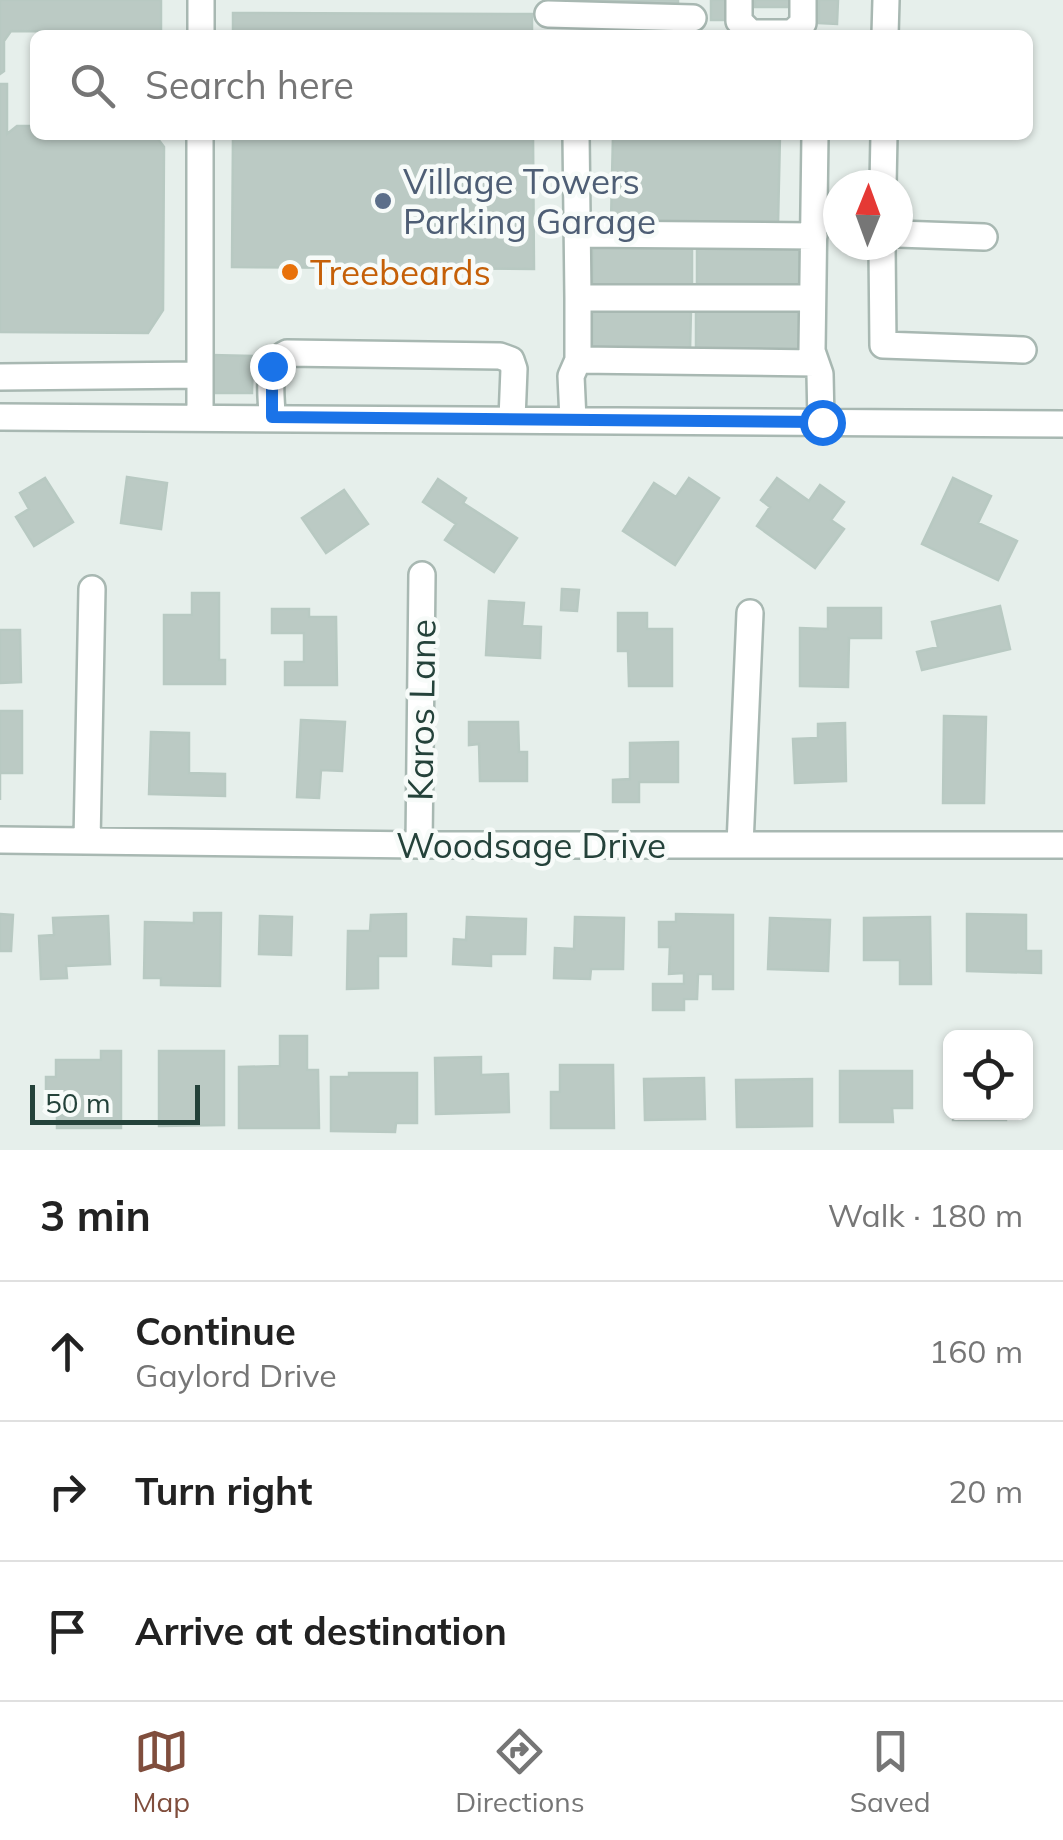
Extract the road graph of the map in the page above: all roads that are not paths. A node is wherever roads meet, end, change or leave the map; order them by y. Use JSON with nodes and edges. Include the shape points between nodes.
{"nodes":[{"id":1,"x":201,"y":0,"type":"edge"},
{"id":2,"x":739,"y":0,"type":"edge"},
{"id":3,"x":803,"y":0,"type":"edge"},
{"id":4,"x":886,"y":0,"type":"edge"},
{"id":5,"x":548,"y":14,"type":"dead end"},
{"id":6,"x":693,"y":18,"type":"edge"},
{"id":7,"x":200,"y":30,"type":"edge"},
{"id":8,"x":748,"y":30,"type":"edge"},
{"id":9,"x":795,"y":30,"type":"edge"},
{"id":10,"x":885,"y":30,"type":"edge"},
{"id":11,"x":200,"y":140,"type":"edge"},
{"id":12,"x":576,"y":140,"type":"edge"},
{"id":13,"x":815,"y":140,"type":"edge"},
{"id":14,"x":884,"y":140,"type":"edge"},
{"id":15,"x":883,"y":170,"type":"edge"},
{"id":16,"x":578,"y":234,"type":"junction"},
{"id":17,"x":913,"y":234,"type":"edge"},
{"id":18,"x":814,"y":236,"type":"junction"},
{"id":19,"x":984,"y":236,"type":"dead end"},
{"id":20,"x":882,"y":260,"type":"edge"},
{"id":21,"x":578,"y":298,"type":"junction"},
{"id":22,"x":812,"y":298,"type":"junction"},
{"id":23,"x":1023,"y":350,"type":"dead end"},
{"id":24,"x":578,"y":360,"type":"junction"},
{"id":25,"x":815,"y":363,"type":"junction"},
{"id":26,"x":200,"y":375,"type":"junction"},
{"id":27,"x":0,"y":376,"type":"edge"},
{"id":28,"x":0,"y":416,"type":"edge"},
{"id":29,"x":200,"y":416,"type":"junction"},
{"id":30,"x":272,"y":417,"type":"junction"},
{"id":31,"x":512,"y":419,"type":"junction"},
{"id":32,"x":573,"y":420,"type":"junction"},
{"id":33,"x":822,"y":422,"type":"junction"},
{"id":34,"x":1063,"y":424,"type":"edge"},
{"id":35,"x":422,"y":575,"type":"dead end"},
{"id":36,"x":92,"y":589,"type":"dead end"},
{"id":37,"x":750,"y":613,"type":"dead end"},
{"id":38,"x":0,"y":840,"type":"edge"},
{"id":39,"x":87,"y":842,"type":"junction"},
{"id":40,"x":740,"y":845,"type":"junction"},
{"id":41,"x":1063,"y":845,"type":"edge"},
{"id":42,"x":419,"y":846,"type":"junction"}],
"edges":[{"from":1,"to":7,"type":"street"},
{"from":2,"to":8,"type":"street","via":[[738,21]]},
{"from":3,"to":9,"type":"street"},
{"from":4,"to":10,"type":"street"},
{"from":5,"to":6,"type":"street"},
{"from":11,"to":26,"type":"street"},
{"from":12,"to":16,"type":"street"},
{"from":13,"to":18,"type":"street"},
{"from":14,"to":15,"type":"street"},
{"from":16,"to":18,"type":"street"},
{"from":16,"to":21,"type":"street"},
{"from":17,"to":19,"type":"street"},
{"from":18,"to":22,"type":"street"},
{"from":20,"to":23,"type":"street","via":[[882,345]]},
{"from":21,"to":22,"type":"street"},
{"from":21,"to":24,"type":"street"},
{"from":22,"to":25,"type":"street"},
{"from":24,"to":25,"type":"street"},
{"from":24,"to":32,"type":"street","via":[[571,376]]},
{"from":25,"to":33,"type":"street"},
{"from":26,"to":27,"type":"street"},
{"from":26,"to":29,"type":"street"},
{"from":28,"to":29,"type":"street"},
{"from":29,"to":30,"type":"street"},
{"from":30,"to":31,"type":"street"},
{"from":30,"to":31,"type":"street","via":[[272,366],[287,354],[500,356],[514,369]]},
{"from":31,"to":32,"type":"street"},
{"from":32,"to":33,"type":"street"},
{"from":33,"to":34,"type":"street"},
{"from":35,"to":42,"type":"street","name":"Karos Lane"},
{"from":36,"to":39,"type":"street"},
{"from":37,"to":40,"type":"street"},
{"from":38,"to":39,"type":"street","name":"Woodsage Drive"},
{"from":39,"to":42,"type":"street","name":"Woodsage Drive"},
{"from":40,"to":41,"type":"street","name":"Woodsage Drive"},
{"from":40,"to":42,"type":"street","name":"Woodsage Drive"}]}
